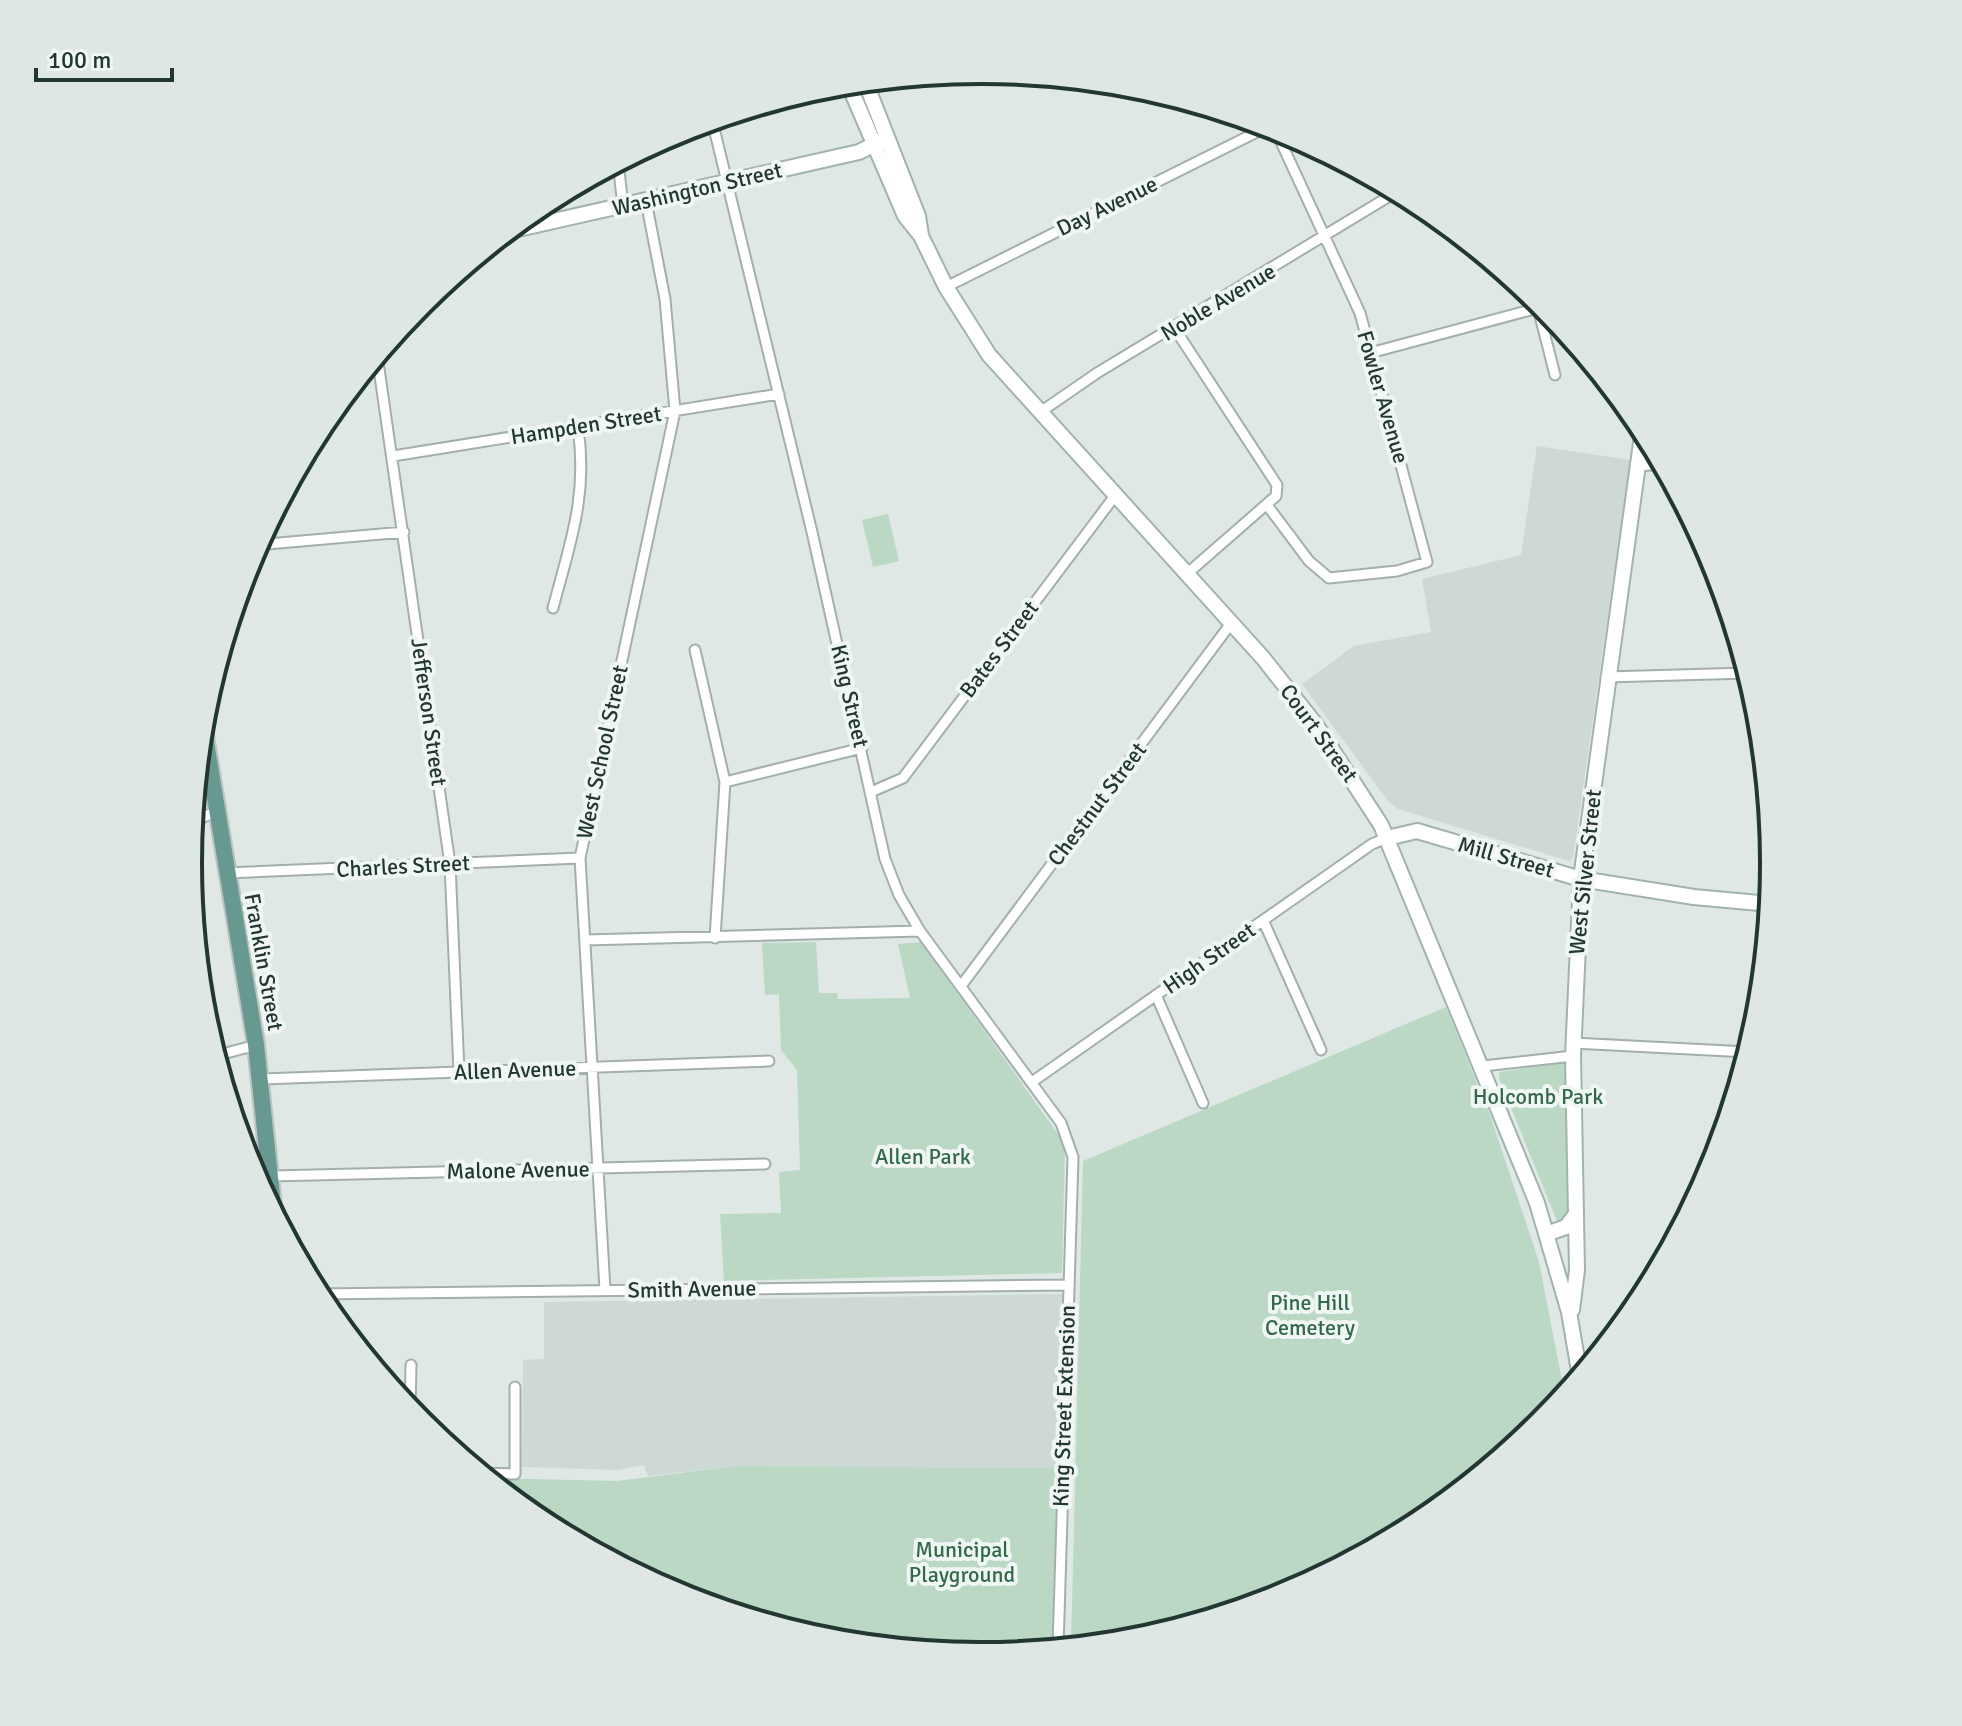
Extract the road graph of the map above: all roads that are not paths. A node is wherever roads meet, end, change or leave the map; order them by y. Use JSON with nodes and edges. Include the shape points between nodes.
{"nodes":[{"id":1,"x":868,"y":93,"type":"edge"},
{"id":2,"x":854,"y":95,"type":"edge"},
{"id":3,"x":715,"y":131,"type":"edge"},
{"id":4,"x":1257,"y":135,"type":"edge"},
{"id":5,"x":880,"y":142,"type":"junction"},
{"id":6,"x":1280,"y":143,"type":"edge"},
{"id":7,"x":619,"y":173,"type":"edge"},
{"id":8,"x":727,"y":182,"type":"junction"},
{"id":9,"x":1387,"y":198,"type":"edge"},
{"id":10,"x":646,"y":201,"type":"junction"},
{"id":11,"x":623,"y":206,"type":"junction"},
{"id":12,"x":536,"y":225,"type":"edge"},
{"id":13,"x":1325,"y":237,"type":"junction"},
{"id":14,"x":946,"y":287,"type":"junction"},
{"id":15,"x":1530,"y":310,"type":"edge"},
{"id":16,"x":1542,"y":322,"type":"edge"},
{"id":17,"x":1175,"y":329,"type":"junction"},
{"id":18,"x":1370,"y":353,"type":"junction"},
{"id":19,"x":379,"y":369,"type":"edge"},
{"id":20,"x":1555,"y":375,"type":"dead end"},
{"id":21,"x":779,"y":394,"type":"junction"},
{"id":22,"x":675,"y":411,"type":"junction"},
{"id":23,"x":1039,"y":413,"type":"junction"},
{"id":24,"x":578,"y":428,"type":"junction"},
{"id":25,"x":1640,"y":448,"type":"edge"},
{"id":26,"x":393,"y":456,"type":"junction"},
{"id":27,"x":1650,"y":465,"type":"edge"},
{"id":28,"x":1638,"y":466,"type":"junction"},
{"id":29,"x":1117,"y":493,"type":"junction"},
{"id":30,"x":1267,"y":505,"type":"junction"},
{"id":31,"x":404,"y":532,"type":"junction"},
{"id":32,"x":271,"y":544,"type":"edge"},
{"id":33,"x":1189,"y":572,"type":"junction"},
{"id":34,"x":553,"y":608,"type":"dead end"},
{"id":35,"x":1232,"y":622,"type":"junction"},
{"id":36,"x":695,"y":650,"type":"dead end"},
{"id":37,"x":1736,"y":673,"type":"edge"},
{"id":38,"x":1606,"y":677,"type":"junction"},
{"id":39,"x":862,"y":748,"type":"junction"},
{"id":40,"x":209,"y":765,"type":"edge"},
{"id":41,"x":725,"y":782,"type":"junction"},
{"id":42,"x":871,"y":792,"type":"junction"},
{"id":43,"x":215,"y":812,"type":"junction"},
{"id":44,"x":204,"y":817,"type":"edge"},
{"id":45,"x":1387,"y":838,"type":"junction"},
{"id":46,"x":580,"y":858,"type":"junction"},
{"id":47,"x":450,"y":864,"type":"junction"},
{"id":48,"x":226,"y":873,"type":"junction"},
{"id":49,"x":1581,"y":879,"type":"junction"},
{"id":50,"x":1758,"y":903,"type":"edge"},
{"id":51,"x":1263,"y":920,"type":"junction"},
{"id":52,"x":920,"y":931,"type":"junction"},
{"id":53,"x":715,"y":938,"type":"junction"},
{"id":54,"x":585,"y":940,"type":"junction"},
{"id":55,"x":961,"y":986,"type":"junction"},
{"id":56,"x":1156,"y":995,"type":"junction"},
{"id":57,"x":256,"y":1045,"type":"junction"},
{"id":58,"x":1321,"y":1050,"type":"dead end"},
{"id":59,"x":1573,"y":1050,"type":"junction"},
{"id":60,"x":1736,"y":1052,"type":"edge"},
{"id":61,"x":226,"y":1053,"type":"edge"},
{"id":62,"x":769,"y":1061,"type":"dead end"},
{"id":63,"x":1483,"y":1066,"type":"junction"},
{"id":64,"x":592,"y":1067,"type":"junction"},
{"id":65,"x":459,"y":1072,"type":"junction"},
{"id":66,"x":261,"y":1079,"type":"junction"},
{"id":67,"x":1032,"y":1082,"type":"junction"},
{"id":68,"x":1203,"y":1103,"type":"dead end"},
{"id":69,"x":1073,"y":1163,"type":"joint"},
{"id":70,"x":765,"y":1164,"type":"dead end"},
{"id":71,"x":597,"y":1168,"type":"junction"},
{"id":72,"x":272,"y":1176,"type":"junction"},
{"id":73,"x":273,"y":1187,"type":"edge"},
{"id":74,"x":1577,"y":1213,"type":"junction"},
{"id":75,"x":1546,"y":1234,"type":"junction"},
{"id":76,"x":1068,"y":1285,"type":"junction"},
{"id":77,"x":605,"y":1290,"type":"junction"},
{"id":78,"x":332,"y":1294,"type":"edge"},
{"id":79,"x":1571,"y":1318,"type":"junction"},
{"id":80,"x":1579,"y":1362,"type":"edge"},
{"id":81,"x":411,"y":1365,"type":"dead end"},
{"id":82,"x":515,"y":1387,"type":"dead end"},
{"id":83,"x":410,"y":1393,"type":"edge"},
{"id":84,"x":498,"y":1474,"type":"edge"},
{"id":85,"x":1058,"y":1637,"type":"edge"}],
"edges":[{"from":1,"to":5,"type":"main road","name":"Court Street"},
{"from":2,"to":5,"type":"main road","name":"Court Street"},
{"from":3,"to":8,"type":"street","name":"King Street"},
{"from":4,"to":14,"type":"street","name":"Day Avenue"},
{"from":5,"to":8,"type":"main road","name":"Washington Street"},
{"from":5,"to":14,"type":"main road","name":"Court Street"},
{"from":6,"to":13,"type":"street","name":"Fowler Avenue"},
{"from":7,"to":11,"type":"street"},
{"from":8,"to":10,"type":"main road","name":"Washington Street"},
{"from":8,"to":21,"type":"street","name":"King Street"},
{"from":9,"to":13,"type":"street","name":"Noble Avenue"},
{"from":10,"to":11,"type":"main road","name":"Washington Street"},
{"from":10,"to":22,"type":"street","name":"West School Street","via":[[666,307]]},
{"from":11,"to":12,"type":"main road","name":"Washington Street"},
{"from":13,"to":17,"type":"street","name":"Noble Avenue"},
{"from":13,"to":18,"type":"street","name":"Fowler Avenue","via":[[1360,313]]},
{"from":14,"to":23,"type":"main road","name":"Court Street","via":[[989,355]]},
{"from":15,"to":18,"type":"street"},
{"from":16,"to":20,"type":"street"},
{"from":17,"to":23,"type":"street","name":"Noble Avenue"},
{"from":17,"to":30,"type":"street","via":[[1277,485],[1276,496]]},
{"from":18,"to":30,"type":"street","name":"Fowler Avenue","via":[[1427,562],[1337,579],[1322,575]]},
{"from":19,"to":26,"type":"street","name":"Jefferson Street"},
{"from":21,"to":22,"type":"street","name":"Hampden Street"},
{"from":21,"to":39,"type":"street","name":"King Street"},
{"from":22,"to":24,"type":"street","name":"Hampden Street"},
{"from":22,"to":46,"type":"street","name":"West School Street"},
{"from":23,"to":29,"type":"main road","name":"Court Street"},
{"from":24,"to":26,"type":"street","name":"Hampden Street"},
{"from":24,"to":34,"type":"street","via":[[581,505]]},
{"from":25,"to":28,"type":"main road","name":"West Silver Street"},
{"from":26,"to":31,"type":"street","name":"Jefferson Street"},
{"from":27,"to":28,"type":"street"},
{"from":28,"to":38,"type":"main road","name":"West Silver Street"},
{"from":29,"to":33,"type":"main road","name":"Court Street"},
{"from":29,"to":42,"type":"street","name":"Bates Street","via":[[903,778]]},
{"from":30,"to":33,"type":"street"},
{"from":31,"to":32,"type":"street"},
{"from":31,"to":47,"type":"street","name":"Jefferson Street"},
{"from":33,"to":35,"type":"main road","name":"Court Street"},
{"from":35,"to":45,"type":"main road","name":"Court Street","via":[[1316,725]]},
{"from":35,"to":55,"type":"street","name":"Chestnut Street"},
{"from":36,"to":41,"type":"street"},
{"from":37,"to":38,"type":"street"},
{"from":38,"to":49,"type":"main road","name":"West Silver Street"},
{"from":39,"to":41,"type":"street"},
{"from":39,"to":42,"type":"street","name":"King Street"},
{"from":40,"to":43,"type":"main road","name":"Franklin Street"},
{"from":41,"to":53,"type":"street"},
{"from":42,"to":52,"type":"street","name":"King Street","via":[[885,859]]},
{"from":43,"to":44,"type":"street"},
{"from":43,"to":48,"type":"main road","name":"Franklin Street"},
{"from":45,"to":49,"type":"main road","name":"Mill Street","via":[[1417,831]]},
{"from":45,"to":51,"type":"street","name":"High Street"},
{"from":45,"to":63,"type":"main road","name":"Court Street"},
{"from":46,"to":47,"type":"street","name":"Charles Street"},
{"from":46,"to":54,"type":"street","name":"West School Street"},
{"from":47,"to":48,"type":"street","name":"Charles Street"},
{"from":47,"to":65,"type":"street","name":"Jefferson Street"},
{"from":48,"to":57,"type":"main road","name":"Franklin Street"},
{"from":49,"to":50,"type":"main road","name":"Mill Street"},
{"from":49,"to":59,"type":"main road","name":"West Silver Street"},
{"from":51,"to":56,"type":"street","name":"High Street"},
{"from":51,"to":58,"type":"street"},
{"from":52,"to":53,"type":"street"},
{"from":52,"to":55,"type":"street","name":"King Street"},
{"from":53,"to":54,"type":"street"},
{"from":54,"to":64,"type":"street","name":"West School Street"},
{"from":55,"to":67,"type":"street","name":"King Street"},
{"from":56,"to":67,"type":"street","name":"High Street"},
{"from":56,"to":68,"type":"street"},
{"from":57,"to":61,"type":"street"},
{"from":57,"to":66,"type":"main road","name":"Franklin Street"},
{"from":59,"to":60,"type":"street"},
{"from":59,"to":63,"type":"street"},
{"from":59,"to":74,"type":"main road","name":"West Silver Street"},
{"from":62,"to":64,"type":"street","name":"Allen Avenue"},
{"from":63,"to":75,"type":"main road","name":"Court Street"},
{"from":64,"to":65,"type":"street","name":"Allen Avenue"},
{"from":64,"to":71,"type":"street","name":"West School Street"},
{"from":65,"to":66,"type":"street","name":"Allen Avenue"},
{"from":66,"to":72,"type":"main road","name":"Franklin Street"},
{"from":67,"to":69,"type":"street","name":"King Street","via":[[1066,1134]]},
{"from":69,"to":76,"type":"street","name":"King Street Extension"},
{"from":70,"to":71,"type":"street","name":"Malone Avenue"},
{"from":71,"to":72,"type":"street","name":"Malone Avenue"},
{"from":71,"to":77,"type":"street","name":"West School Street"},
{"from":72,"to":73,"type":"main road","name":"Franklin Street"},
{"from":74,"to":75,"type":"main road","via":[[1566,1227]]},
{"from":74,"to":79,"type":"main road","name":"West Silver Street"},
{"from":75,"to":79,"type":"main road","name":"Court Street"},
{"from":76,"to":77,"type":"street","name":"Smith Avenue"},
{"from":76,"to":85,"type":"street","name":"King Street Extension"},
{"from":77,"to":78,"type":"street","name":"Smith Avenue"},
{"from":79,"to":80,"type":"main road"},
{"from":81,"to":83,"type":"street"},
{"from":82,"to":84,"type":"street","via":[[515,1474]]}]}
